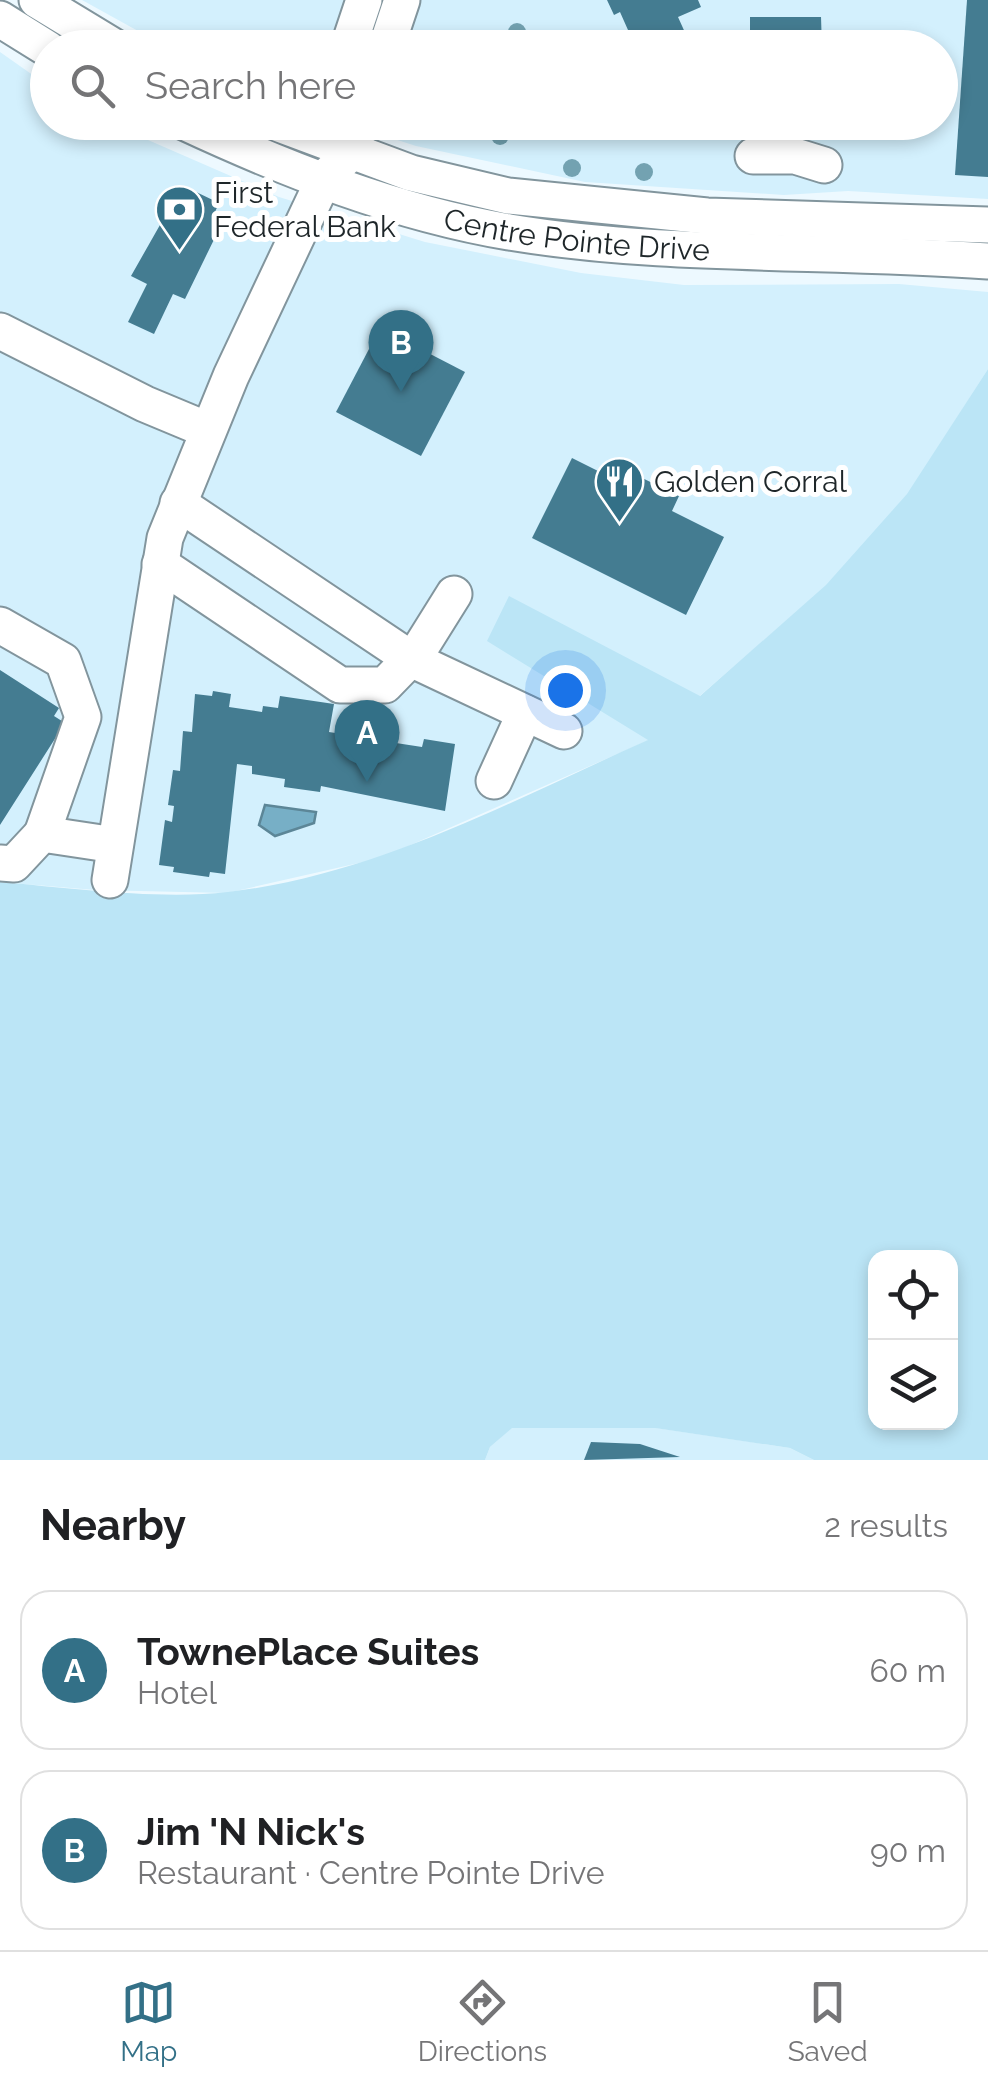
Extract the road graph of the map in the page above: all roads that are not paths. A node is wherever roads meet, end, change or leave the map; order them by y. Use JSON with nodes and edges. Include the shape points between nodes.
{"nodes":[{"id":1,"x":37,"y":0,"type":"edge"},
{"id":2,"x":364,"y":0,"type":"edge"},
{"id":3,"x":402,"y":0,"type":"edge"},
{"id":4,"x":0,"y":19,"type":"edge"},
{"id":5,"x":86,"y":30,"type":"edge"},
{"id":6,"x":354,"y":30,"type":"edge"},
{"id":7,"x":392,"y":30,"type":"edge"},
{"id":8,"x":30,"y":38,"type":"edge"},
{"id":9,"x":228,"y":140,"type":"edge"},
{"id":10,"x":319,"y":140,"type":"edge"},
{"id":11,"x":354,"y":140,"type":"edge"},
{"id":12,"x":361,"y":140,"type":"edge"},
{"id":13,"x":753,"y":156,"type":"dead end"},
{"id":14,"x":824,"y":165,"type":"dead end"},
{"id":15,"x":324,"y":179,"type":"junction"},
{"id":16,"x":988,"y":225,"type":"edge"},
{"id":17,"x":988,"y":261,"type":"edge"},
{"id":18,"x":0,"y":330,"type":"edge"},
{"id":19,"x":206,"y":429,"type":"junction"},
{"id":20,"x":178,"y":504,"type":"junction"},
{"id":21,"x":160,"y":564,"type":"junction"},
{"id":22,"x":454,"y":594,"type":"dead end"},
{"id":23,"x":0,"y":625,"type":"edge"},
{"id":24,"x":411,"y":658,"type":"junction"},
{"id":25,"x":525,"y":713,"type":"junction"},
{"id":26,"x":564,"y":731,"type":"dead end"},
{"id":27,"x":494,"y":781,"type":"dead end"},
{"id":28,"x":42,"y":834,"type":"junction"},
{"id":29,"x":115,"y":844,"type":"junction"},
{"id":30,"x":0,"y":863,"type":"edge"},
{"id":31,"x":110,"y":880,"type":"dead end"}],
"edges":[{"from":1,"to":5,"type":"street"},
{"from":2,"to":6,"type":"street"},
{"from":3,"to":7,"type":"street"},
{"from":4,"to":8,"type":"street"},
{"from":9,"to":15,"type":"street","name":"Centre Pointe Drive"},
{"from":10,"to":15,"type":"street"},
{"from":11,"to":15,"type":"street"},
{"from":12,"to":16,"type":"street","name":"Centre Pointe Drive","via":[[411,173],[508,196],[609,208]]},
{"from":13,"to":14,"type":"street","via":[[795,156]]},
{"from":15,"to":17,"type":"street","name":"Centre Pointe Drive","via":[[408,211],[578,240]]},
{"from":15,"to":19,"type":"street"},
{"from":18,"to":19,"type":"street"},
{"from":19,"to":20,"type":"street"},
{"from":20,"to":21,"type":"street"},
{"from":20,"to":24,"type":"street"},
{"from":21,"to":24,"type":"street","via":[[340,685],[386,685]]},
{"from":21,"to":29,"type":"street"},
{"from":22,"to":24,"type":"street"},
{"from":23,"to":28,"type":"street","via":[[63,660],[83,717]]},
{"from":24,"to":25,"type":"street"},
{"from":25,"to":26,"type":"street"},
{"from":25,"to":27,"type":"street"},
{"from":28,"to":29,"type":"street"},
{"from":28,"to":30,"type":"street","via":[[14,864]]},
{"from":29,"to":31,"type":"street"}]}
